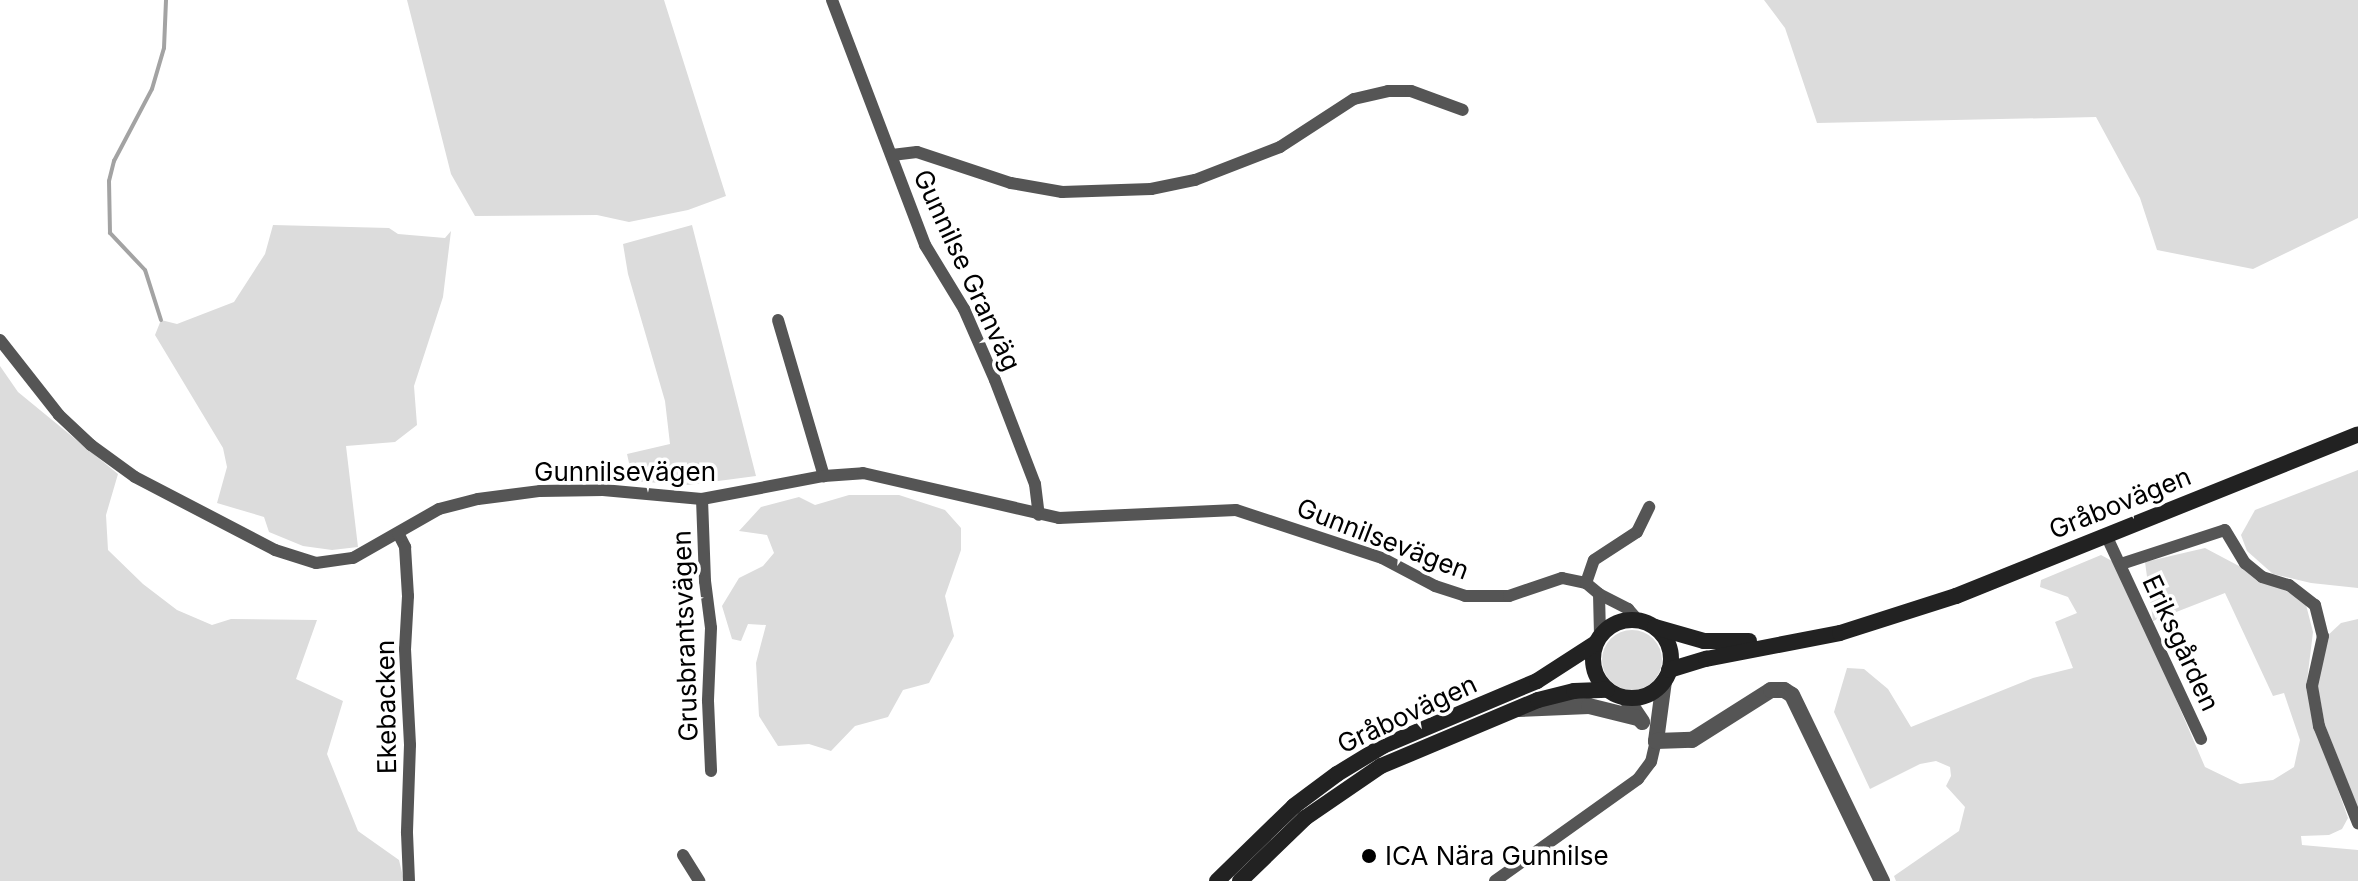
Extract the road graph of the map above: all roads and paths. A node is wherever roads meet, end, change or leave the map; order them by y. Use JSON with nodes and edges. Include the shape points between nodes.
{"nodes":[{"id":1,"x":832,"y":0,"type":"edge"},
{"id":2,"x":1463,"y":110,"type":"dead end"},
{"id":3,"x":892,"y":155,"type":"junction"},
{"id":4,"x":778,"y":320,"type":"dead end"},
{"id":5,"x":0,"y":340,"type":"edge"},
{"id":6,"x":2358,"y":434,"type":"edge"},
{"id":7,"x":824,"y":476,"type":"junction"},
{"id":8,"x":702,"y":499,"type":"junction"},
{"id":9,"x":1649,"y":507,"type":"dead end"},
{"id":10,"x":1039,"y":515,"type":"junction"},
{"id":11,"x":398,"y":533,"type":"junction"},
{"id":12,"x":2106,"y":535,"type":"junction"},
{"id":13,"x":2121,"y":564,"type":"junction"},
{"id":14,"x":1586,"y":583,"type":"junction"},
{"id":15,"x":1599,"y":594,"type":"junction"},
{"id":16,"x":1900,"y":614,"type":"junction"},
{"id":17,"x":1638,"y":620,"type":"junction"},
{"id":18,"x":1655,"y":627,"type":"junction"},
{"id":19,"x":1598,"y":639,"type":"junction"},
{"id":20,"x":1667,"y":675,"type":"junction"},
{"id":21,"x":1607,"y":690,"type":"junction"},
{"id":22,"x":1626,"y":698,"type":"junction"},
{"id":23,"x":1519,"y":709,"type":"junction"},
{"id":24,"x":1638,"y":718,"type":"junction"},
{"id":25,"x":1656,"y":737,"type":"junction"},
{"id":26,"x":2201,"y":739,"type":"dead end"},
{"id":27,"x":711,"y":771,"type":"dead end"},
{"id":28,"x":2358,"y":823,"type":"edge"},
{"id":29,"x":683,"y":855,"type":"dead end"},
{"id":30,"x":409,"y":881,"type":"edge"},
{"id":31,"x":699,"y":881,"type":"edge"},
{"id":32,"x":1217,"y":881,"type":"edge"},
{"id":33,"x":1240,"y":881,"type":"edge"},
{"id":34,"x":1495,"y":881,"type":"edge"},
{"id":35,"x":1882,"y":881,"type":"edge"}],
"edges":[{"from":1,"to":3,"type":"street","name":"Gunnilse Granväg"},
{"from":2,"to":3,"type":"street","via":[[1411,91],[1354,99],[1280,147],[1195,180],[1136,191],[1062,192],[1011,183],[917,152]]},
{"from":3,"to":10,"type":"street","name":"Gunnilse Granväg","via":[[925,245],[964,309],[995,380],[1035,484]]},
{"from":4,"to":7,"type":"street"},
{"from":5,"to":11,"type":"street","name":"Gunnilsevägen","via":[[59,415],[91,445],[135,477],[254,540],[325,563],[353,558]]},
{"from":6,"to":12,"type":"main road","name":"Gråbovägen"},
{"from":7,"to":8,"type":"street","name":"Gunnilsevägen"},
{"from":7,"to":10,"type":"street","name":"Gunnilsevägen","via":[[863,473]]},
{"from":8,"to":11,"type":"street","name":"Gunnilsevägen","via":[[603,490],[540,491],[439,509]]},
{"from":8,"to":27,"type":"street","name":"Grusbrantsvägen","via":[[711,628]]},
{"from":9,"to":14,"type":"street","via":[[1637,532],[1594,560]]},
{"from":10,"to":14,"type":"street","name":"Gunnilsevägen","via":[[1123,518],[1236,510],[1382,558],[1465,596],[1509,596],[1562,578]]},
{"from":11,"to":30,"type":"street","name":"Ekebacken","via":[[405,547],[408,596]]},
{"from":12,"to":13,"type":"street","name":"Eriksgården"},
{"from":12,"to":16,"type":"main road","name":"Gråbovägen"},
{"from":13,"to":26,"type":"street","name":"Eriksgården"},
{"from":13,"to":28,"type":"street","name":"Eriksgården","via":[[2225,530],[2245,563],[2315,605],[2323,636],[2312,686],[2319,726]]},
{"from":14,"to":15,"type":"street"},
{"from":15,"to":17,"type":"street"},
{"from":15,"to":19,"type":"street"},
{"from":16,"to":18,"type":"main road","name":"Gråbovägen","via":[[1722,643]]},
{"from":16,"to":20,"type":"main road","name":"Gråbovägen","via":[[1840,633],[1706,659]]},
{"from":17,"to":18,"type":"main road"},
{"from":17,"to":19,"type":"main road","via":[[1617,623]]},
{"from":18,"to":20,"type":"main road","via":[[1670,651]]},
{"from":19,"to":21,"type":"main road","via":[[1595,673]]},
{"from":19,"to":32,"type":"main road","name":"Gråbovägen","via":[[1537,681],[1383,746],[1337,774],[1294,806]]},
{"from":20,"to":22,"type":"main road","via":[[1651,693]]},
{"from":20,"to":25,"type":"street"},
{"from":21,"to":22,"type":"main road"},
{"from":21,"to":23,"type":"main road","name":"Gråbovägen","via":[[1574,691]]},
{"from":22,"to":24,"type":"street"},
{"from":23,"to":24,"type":"street","via":[[1589,706]]},
{"from":23,"to":33,"type":"main road","name":"Gråbovägen","via":[[1381,766],[1305,818]]},
{"from":24,"to":25,"type":"street"},
{"from":25,"to":34,"type":"street","via":[[1651,762],[1638,779]]},
{"from":25,"to":35,"type":"street","via":[[1692,740],[1765,692],[1787,691],[1798,704]]},
{"from":29,"to":31,"type":"street"}]}
